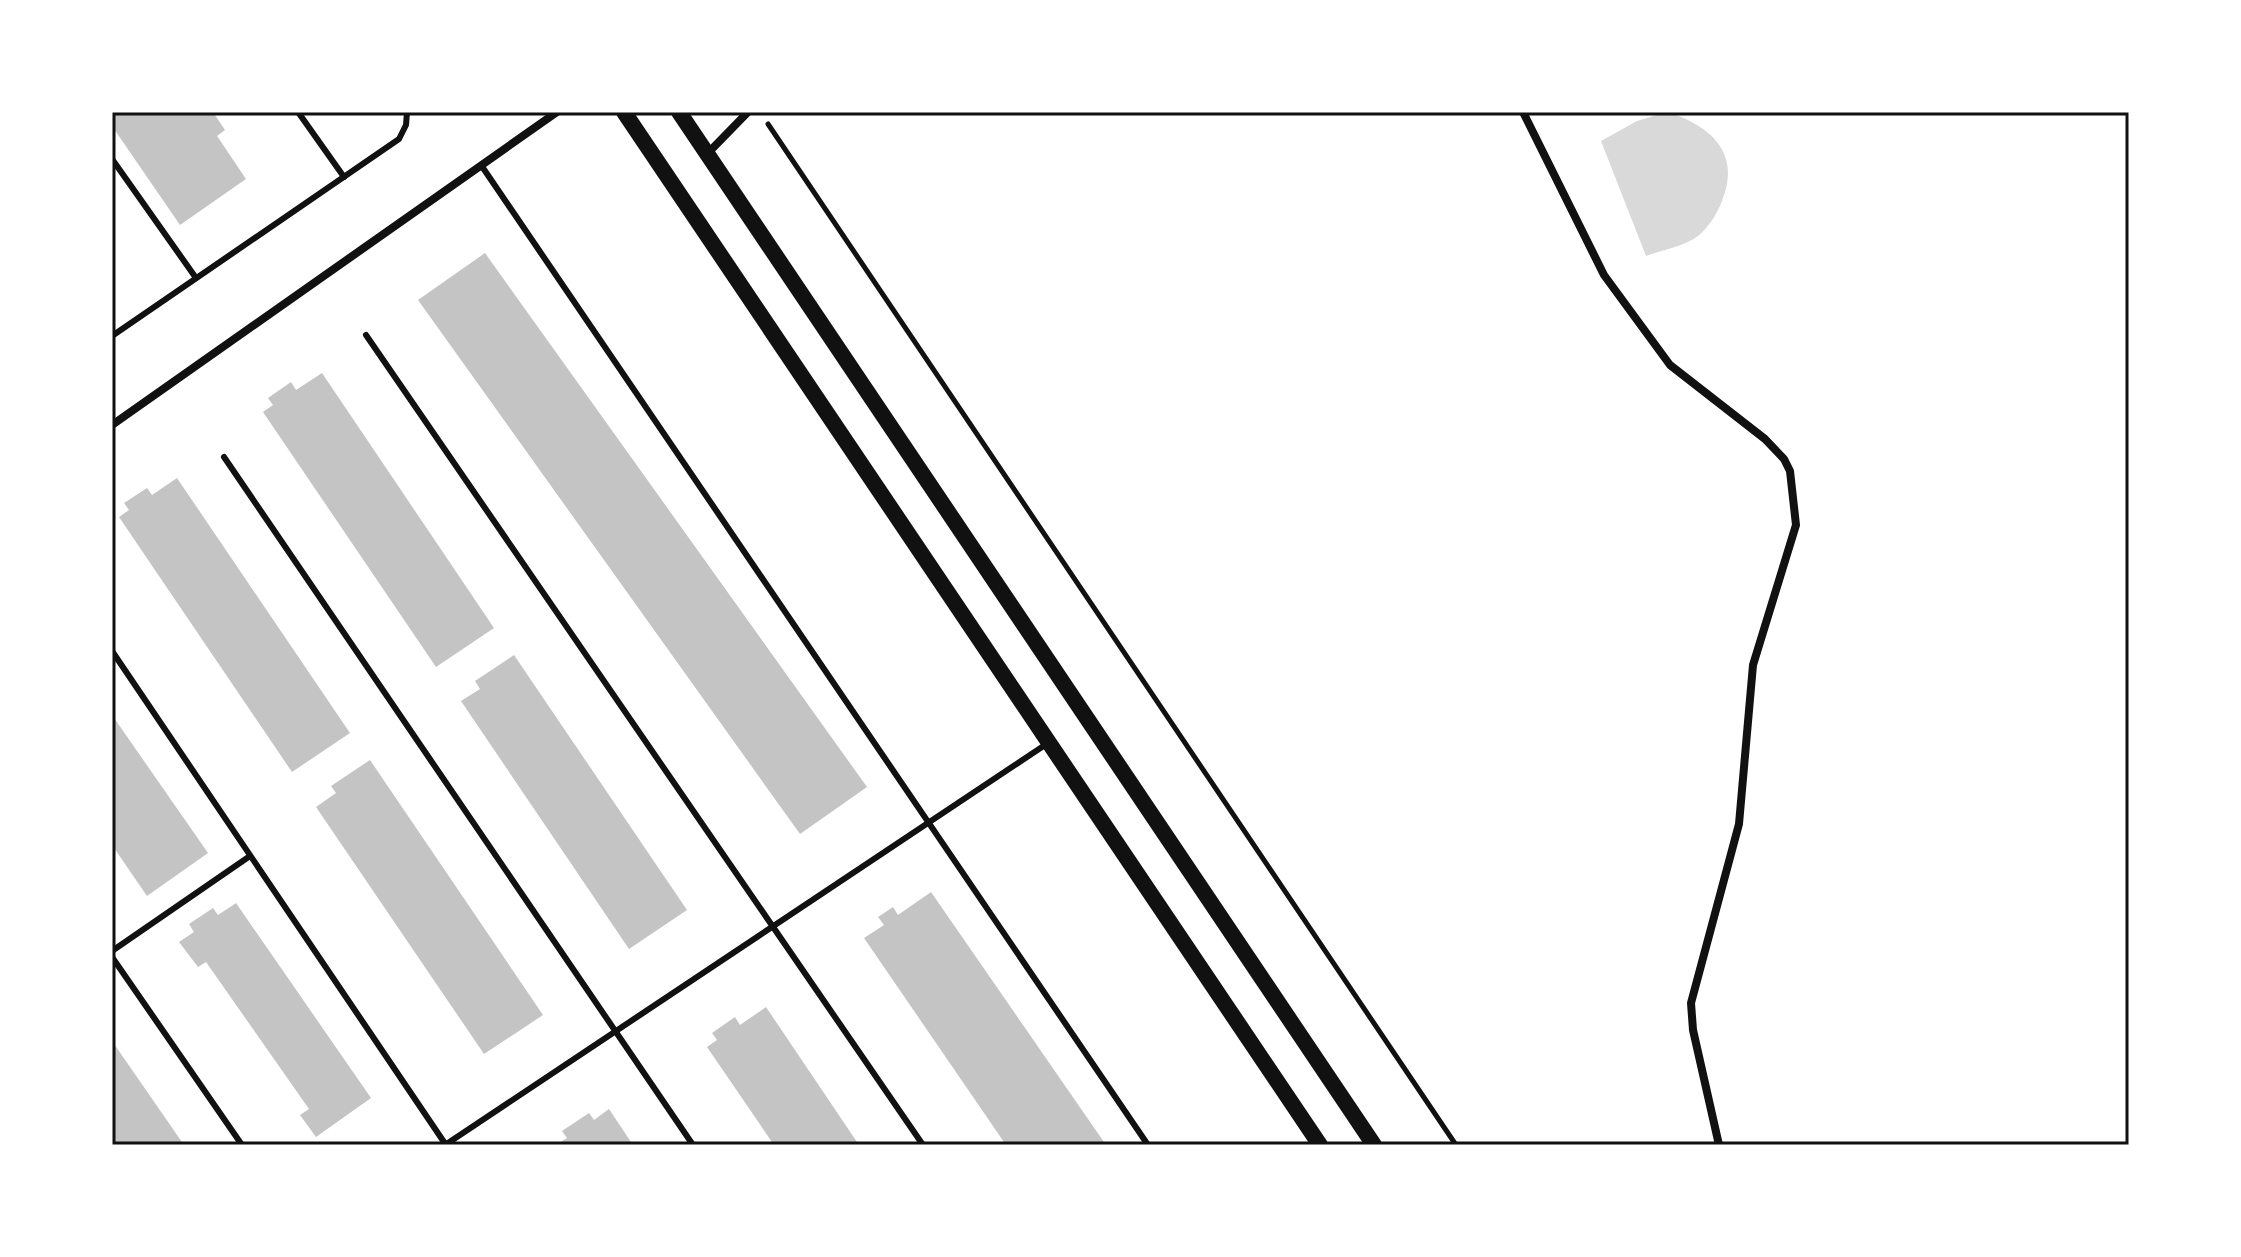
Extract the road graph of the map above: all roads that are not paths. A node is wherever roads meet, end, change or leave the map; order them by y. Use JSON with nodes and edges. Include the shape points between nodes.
{"nodes":[{"id":1,"x":298,"y":112,"type":"edge"},
{"id":2,"x":407,"y":112,"type":"edge"},
{"id":3,"x":557,"y":112,"type":"edge"},
{"id":4,"x":624,"y":112,"type":"edge"},
{"id":5,"x":679,"y":112,"type":"edge"},
{"id":6,"x":748,"y":112,"type":"edge"},
{"id":7,"x":1523,"y":112,"type":"edge"},
{"id":8,"x":707,"y":154,"type":"junction"},
{"id":9,"x":112,"y":159,"type":"edge"},
{"id":10,"x":481,"y":165,"type":"junction"},
{"id":11,"x":344,"y":177,"type":"junction"},
{"id":12,"x":196,"y":278,"type":"junction"},
{"id":13,"x":366,"y":335,"type":"dead end"},
{"id":14,"x":112,"y":336,"type":"edge"},
{"id":15,"x":112,"y":425,"type":"edge"},
{"id":16,"x":224,"y":457,"type":"dead end"},
{"id":17,"x":112,"y":651,"type":"edge"},
{"id":18,"x":1048,"y":742,"type":"junction"},
{"id":19,"x":928,"y":822,"type":"junction"},
{"id":20,"x":250,"y":856,"type":"junction"},
{"id":21,"x":772,"y":926,"type":"junction"},
{"id":22,"x":112,"y":951,"type":"edge"},
{"id":23,"x":112,"y":957,"type":"edge"},
{"id":24,"x":615,"y":1031,"type":"junction"},
{"id":25,"x":242,"y":1145,"type":"edge"},
{"id":26,"x":445,"y":1145,"type":"edge"},
{"id":27,"x":693,"y":1145,"type":"edge"},
{"id":28,"x":923,"y":1145,"type":"edge"},
{"id":29,"x":1148,"y":1145,"type":"edge"},
{"id":30,"x":1320,"y":1145,"type":"edge"},
{"id":31,"x":1374,"y":1145,"type":"edge"},
{"id":32,"x":1719,"y":1145,"type":"edge"}],
"edges":[{"from":1,"to":11,"type":"lane"},
{"from":2,"to":11,"type":"lane","via":[[399,139]]},
{"from":3,"to":10,"type":"street"},
{"from":4,"to":18,"type":"main road"},
{"from":5,"to":8,"type":"main road"},
{"from":6,"to":8,"type":"street"},
{"from":7,"to":32,"type":"street","via":[[1604,275],[1670,365],[1765,439],[1790,471],[1796,525],[1753,665],[1739,824],[1691,1003]]},
{"from":8,"to":31,"type":"main road"},
{"from":9,"to":12,"type":"lane"},
{"from":10,"to":15,"type":"street"},
{"from":10,"to":19,"type":"lane"},
{"from":11,"to":12,"type":"lane"},
{"from":12,"to":14,"type":"lane"},
{"from":13,"to":21,"type":"lane"},
{"from":16,"to":24,"type":"lane"},
{"from":17,"to":20,"type":"lane"},
{"from":18,"to":19,"type":"lane"},
{"from":18,"to":30,"type":"main road"},
{"from":19,"to":21,"type":"lane"},
{"from":19,"to":29,"type":"lane"},
{"from":20,"to":22,"type":"lane"},
{"from":20,"to":26,"type":"lane"},
{"from":21,"to":24,"type":"lane"},
{"from":21,"to":28,"type":"lane"},
{"from":23,"to":25,"type":"lane"},
{"from":24,"to":26,"type":"lane"},
{"from":24,"to":27,"type":"lane"}]}
